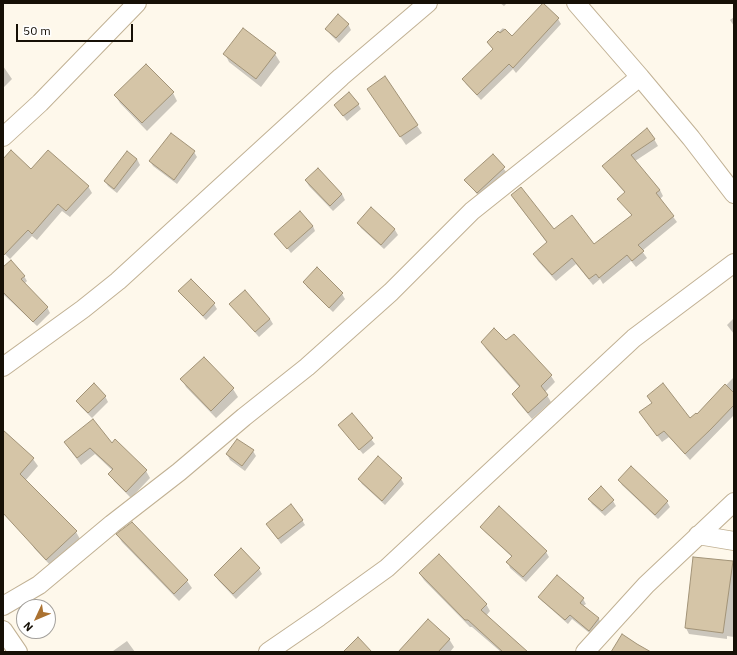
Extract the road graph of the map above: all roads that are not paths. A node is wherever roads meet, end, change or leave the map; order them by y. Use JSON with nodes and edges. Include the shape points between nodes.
{"nodes":[{"id":1,"x":137,"y":3,"type":"edge"},
{"id":2,"x":428,"y":3,"type":"edge"},
{"id":3,"x":576,"y":3,"type":"edge"},
{"id":4,"x":640,"y":77,"type":"junction"},
{"id":5,"x":3,"y":136,"type":"edge"},
{"id":6,"x":734,"y":194,"type":"edge"},
{"id":7,"x":734,"y":263,"type":"edge"},
{"id":8,"x":3,"y":367,"type":"edge"},
{"id":9,"x":734,"y":502,"type":"edge"},
{"id":10,"x":698,"y":535,"type":"junction"},
{"id":11,"x":734,"y":541,"type":"edge"},
{"id":12,"x":3,"y":606,"type":"edge"},
{"id":13,"x":3,"y":630,"type":"edge"},
{"id":14,"x":18,"y":652,"type":"edge"},
{"id":15,"x":268,"y":652,"type":"edge"},
{"id":16,"x":585,"y":652,"type":"edge"}],
"edges":[{"from":1,"to":5,"type":"street","via":[[40,103]]},
{"from":2,"to":8,"type":"street","via":[[341,77],[118,281]]},
{"from":3,"to":4,"type":"street"},
{"from":4,"to":6,"type":"street"},
{"from":4,"to":12,"type":"street","via":[[472,211],[391,292],[307,367],[39,585]]},
{"from":7,"to":15,"type":"street","via":[[634,338],[387,568]]},
{"from":9,"to":10,"type":"street"},
{"from":10,"to":11,"type":"street"},
{"from":10,"to":16,"type":"street","via":[[646,584]]},
{"from":13,"to":14,"type":"street"}]}
